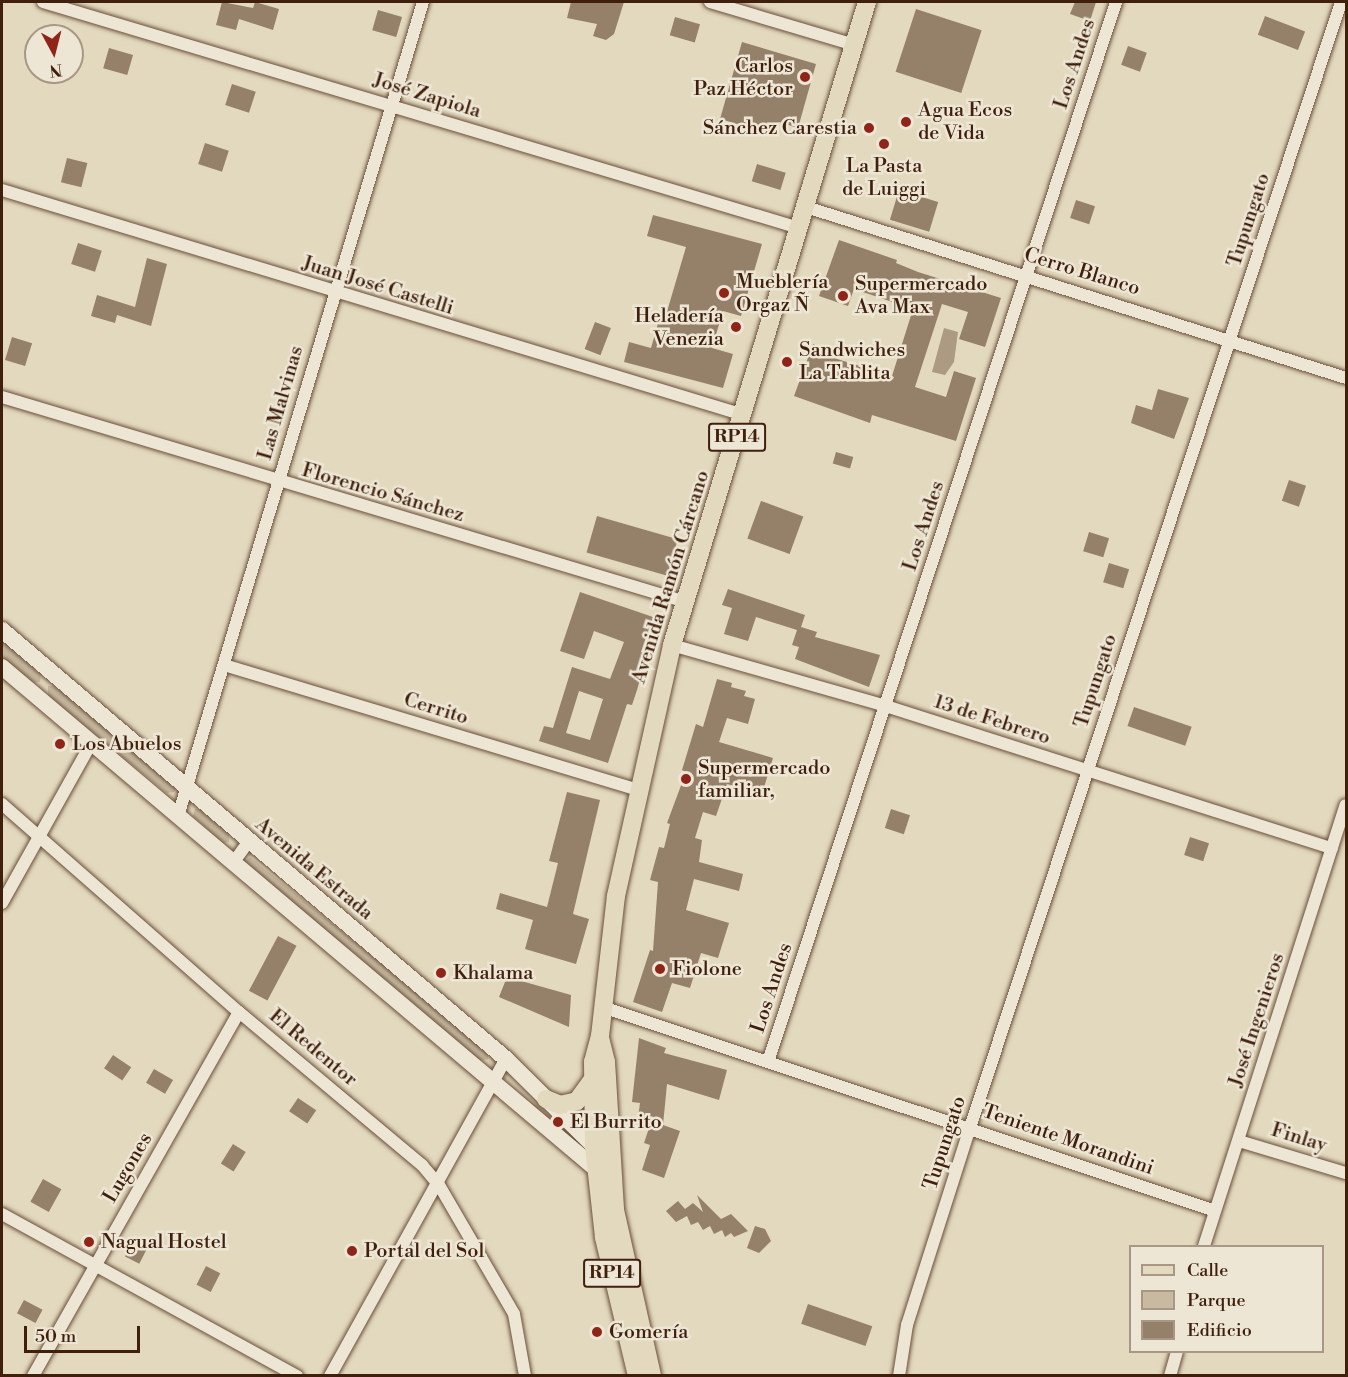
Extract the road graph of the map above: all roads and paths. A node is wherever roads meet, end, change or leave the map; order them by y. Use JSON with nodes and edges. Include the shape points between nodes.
{"nodes":[{"id":1,"x":43,"y":2,"type":"edge"},
{"id":2,"x":423,"y":2,"type":"edge"},
{"id":3,"x":710,"y":2,"type":"edge"},
{"id":4,"x":867,"y":2,"type":"edge"},
{"id":5,"x":1116,"y":2,"type":"edge"},
{"id":6,"x":1341,"y":2,"type":"edge"},
{"id":7,"x":854,"y":45,"type":"junction"},
{"id":8,"x":391,"y":105,"type":"junction"},
{"id":9,"x":2,"y":190,"type":"edge"},
{"id":10,"x":806,"y":207,"type":"junction"},
{"id":11,"x":800,"y":228,"type":"junction"},
{"id":12,"x":1025,"y":275,"type":"junction"},
{"id":13,"x":334,"y":293,"type":"junction"},
{"id":14,"x":1230,"y":339,"type":"junction"},
{"id":15,"x":1347,"y":378,"type":"edge"},
{"id":16,"x":2,"y":397,"type":"edge"},
{"id":17,"x":744,"y":415,"type":"junction"},
{"id":18,"x":278,"y":482,"type":"junction"},
{"id":19,"x":686,"y":602,"type":"junction"},
{"id":20,"x":2,"y":630,"type":"edge"},
{"id":21,"x":672,"y":645,"type":"junction"},
{"id":22,"x":224,"y":665,"type":"junction"},
{"id":23,"x":2,"y":667,"type":"edge"},
{"id":24,"x":50,"y":672,"type":"junction"},
{"id":25,"x":34,"y":694,"type":"junction"},
{"id":26,"x":886,"y":706,"type":"junction"},
{"id":27,"x":92,"y":742,"type":"junction"},
{"id":28,"x":1086,"y":771,"type":"junction"},
{"id":29,"x":187,"y":785,"type":"junction"},
{"id":30,"x":637,"y":790,"type":"junction"},
{"id":31,"x":2,"y":804,"type":"edge"},
{"id":32,"x":1347,"y":805,"type":"edge"},
{"id":33,"x":178,"y":816,"type":"junction"},
{"id":34,"x":40,"y":836,"type":"junction"},
{"id":35,"x":248,"y":842,"type":"junction"},
{"id":36,"x":1332,"y":848,"type":"junction"},
{"id":37,"x":233,"y":863,"type":"junction"},
{"id":38,"x":2,"y":903,"type":"edge"},
{"id":39,"x":602,"y":1006,"type":"junction"},
{"id":40,"x":239,"y":1012,"type":"junction"},
{"id":41,"x":600,"y":1036,"type":"junction"},
{"id":42,"x":506,"y":1059,"type":"junction"},
{"id":43,"x":768,"y":1062,"type":"junction"},
{"id":44,"x":592,"y":1080,"type":"junction"},
{"id":45,"x":493,"y":1085,"type":"junction"},
{"id":46,"x":546,"y":1099,"type":"junction"},
{"id":47,"x":970,"y":1128,"type":"junction"},
{"id":48,"x":1239,"y":1141,"type":"junction"},
{"id":49,"x":594,"y":1146,"type":"junction"},
{"id":50,"x":596,"y":1169,"type":"junction"},
{"id":51,"x":1347,"y":1173,"type":"edge"},
{"id":52,"x":439,"y":1185,"type":"junction"},
{"id":53,"x":1213,"y":1210,"type":"junction"},
{"id":54,"x":2,"y":1214,"type":"edge"},
{"id":55,"x":619,"y":1231,"type":"junction"},
{"id":56,"x":1204,"y":1245,"type":"edge"},
{"id":57,"x":95,"y":1264,"type":"junction"},
{"id":58,"x":1177,"y":1353,"type":"edge"},
{"id":59,"x":33,"y":1376,"type":"edge"},
{"id":60,"x":297,"y":1376,"type":"edge"},
{"id":61,"x":330,"y":1376,"type":"edge"},
{"id":62,"x":525,"y":1376,"type":"edge"},
{"id":63,"x":637,"y":1376,"type":"edge"},
{"id":64,"x":652,"y":1376,"type":"edge"},
{"id":65,"x":899,"y":1376,"type":"edge"},
{"id":66,"x":1170,"y":1376,"type":"edge"}],
"edges":[{"from":1,"to":8,"type":"street","name":"José Zapiola"},
{"from":2,"to":8,"type":"street","name":"Las Malvinas"},
{"from":3,"to":7,"type":"street"},
{"from":4,"to":7,"type":"main road","name":"Avenida Ramón Cárcano","number":"RP14"},
{"from":5,"to":12,"type":"street","name":"Los Andes"},
{"from":6,"to":14,"type":"street","name":"Tupungato"},
{"from":7,"to":10,"type":"main road","name":"Avenida Ramón Cárcano","number":"RP14"},
{"from":8,"to":11,"type":"street","name":"José Zapiola"},
{"from":8,"to":13,"type":"street","name":"Las Malvinas"},
{"from":9,"to":13,"type":"street","name":"Juan José Castelli"},
{"from":10,"to":11,"type":"main road","name":"Avenida Ramón Cárcano","number":"RP14"},
{"from":10,"to":12,"type":"street","name":"Cerro Blanco"},
{"from":11,"to":17,"type":"main road","name":"Avenida Ramón Cárcano","number":"RP14"},
{"from":12,"to":14,"type":"street","name":"Cerro Blanco"},
{"from":12,"to":26,"type":"street","name":"Los Andes"},
{"from":13,"to":17,"type":"street","name":"Juan José Castelli"},
{"from":13,"to":18,"type":"street","name":"Las Malvinas"},
{"from":14,"to":15,"type":"street","name":"Cerro Blanco"},
{"from":14,"to":28,"type":"street","name":"Tupungato"},
{"from":16,"to":18,"type":"street","name":"Florencio Sánchez"},
{"from":17,"to":19,"type":"main road","name":"Avenida Ramón Cárcano","number":"RP14"},
{"from":18,"to":19,"type":"street","name":"Florencio Sánchez"},
{"from":18,"to":22,"type":"street","name":"Las Malvinas"},
{"from":19,"to":21,"type":"main road","name":"Avenida Ramón Cárcano","number":"RP14"},
{"from":20,"to":24,"type":"main road","name":"Avenida Estrada"},
{"from":21,"to":26,"type":"street","name":"13 de Febrero"},
{"from":21,"to":30,"type":"main road","name":"Avenida Ramón Cárcano","number":"RP14"},
{"from":22,"to":29,"type":"street","name":"Las Malvinas"},
{"from":22,"to":30,"type":"street","name":"Cerrito"},
{"from":23,"to":25,"type":"main road"},
{"from":24,"to":25,"type":"main road"},
{"from":24,"to":29,"type":"main road","name":"Avenida Estrada"},
{"from":25,"to":27,"type":"main road"},
{"from":26,"to":28,"type":"street","name":"13 de Febrero"},
{"from":26,"to":43,"type":"street","name":"Los Andes"},
{"from":27,"to":33,"type":"main road"},
{"from":27,"to":34,"type":"street"},
{"from":28,"to":36,"type":"street","name":"13 de Febrero"},
{"from":28,"to":47,"type":"street","name":"Tupungato"},
{"from":29,"to":33,"type":"street","name":"Las Malvinas"},
{"from":29,"to":35,"type":"main road","name":"Avenida Estrada"},
{"from":30,"to":39,"type":"main road","name":"Avenida Ramón Cárcano","number":"RP14","via":[[616,896]]},
{"from":31,"to":34,"type":"street","name":"El Redentor"},
{"from":32,"to":36,"type":"street","name":"José Ingenieros"},
{"from":33,"to":37,"type":"main road"},
{"from":34,"to":38,"type":"street"},
{"from":34,"to":40,"type":"street","name":"El Redentor"},
{"from":35,"to":37,"type":"street"},
{"from":35,"to":42,"type":"main road","name":"Avenida Estrada"},
{"from":36,"to":48,"type":"street","name":"José Ingenieros"},
{"from":37,"to":45,"type":"main road"},
{"from":39,"to":41,"type":"main road","name":"Avenida Ramón Cárcano","number":"RP14"},
{"from":39,"to":43,"type":"street","name":"Teniente Morandini"},
{"from":40,"to":52,"type":"street","name":"El Redentor","via":[[422,1165]]},
{"from":40,"to":57,"type":"street","name":"Lugones"},
{"from":41,"to":44,"type":"main road","name":"Avenida Ramón Cárcano","number":"RP14"},
{"from":41,"to":55,"type":"main road","name":"Avenida Ramón Cárcano","number":"RP14","via":[[606,1062]]},
{"from":42,"to":45,"type":"street"},
{"from":42,"to":46,"type":"main road","name":"Avenida Estrada"},
{"from":43,"to":47,"type":"street","name":"Teniente Morandini"},
{"from":44,"to":46,"type":"main road","via":[[578,1101],[560,1105]]},
{"from":44,"to":49,"type":"main road","name":"Avenida Ramón Cárcano","number":"RP14"},
{"from":45,"to":50,"type":"main road"},
{"from":45,"to":52,"type":"street"},
{"from":46,"to":49,"type":"main road","name":"Avenida Estrada"},
{"from":47,"to":53,"type":"street","name":"Teniente Morandini"},
{"from":47,"to":65,"type":"street","name":"Tupungato","via":[[908,1325]]},
{"from":48,"to":51,"type":"street","name":"Finlay"},
{"from":48,"to":53,"type":"street","name":"José Ingenieros"},
{"from":49,"to":50,"type":"main road","name":"Avenida Ramón Cárcano","number":"RP14"},
{"from":49,"to":55,"type":"main road","via":[[603,1159],[609,1210]]},
{"from":50,"to":63,"type":"main road","name":"Avenida Ramón Cárcano","number":"RP14","via":[[604,1237]]},
{"from":52,"to":61,"type":"street"},
{"from":52,"to":62,"type":"street","name":"El Redentor","via":[[514,1314]]},
{"from":53,"to":56,"type":"street","name":"José Ingenieros"},
{"from":54,"to":57,"type":"street"},
{"from":55,"to":64,"type":"main road","name":"Avenida Ramón Cárcano","number":"RP14"},
{"from":57,"to":59,"type":"street","name":"Lugones"},
{"from":57,"to":60,"type":"street"},
{"from":58,"to":66,"type":"street"}]}
